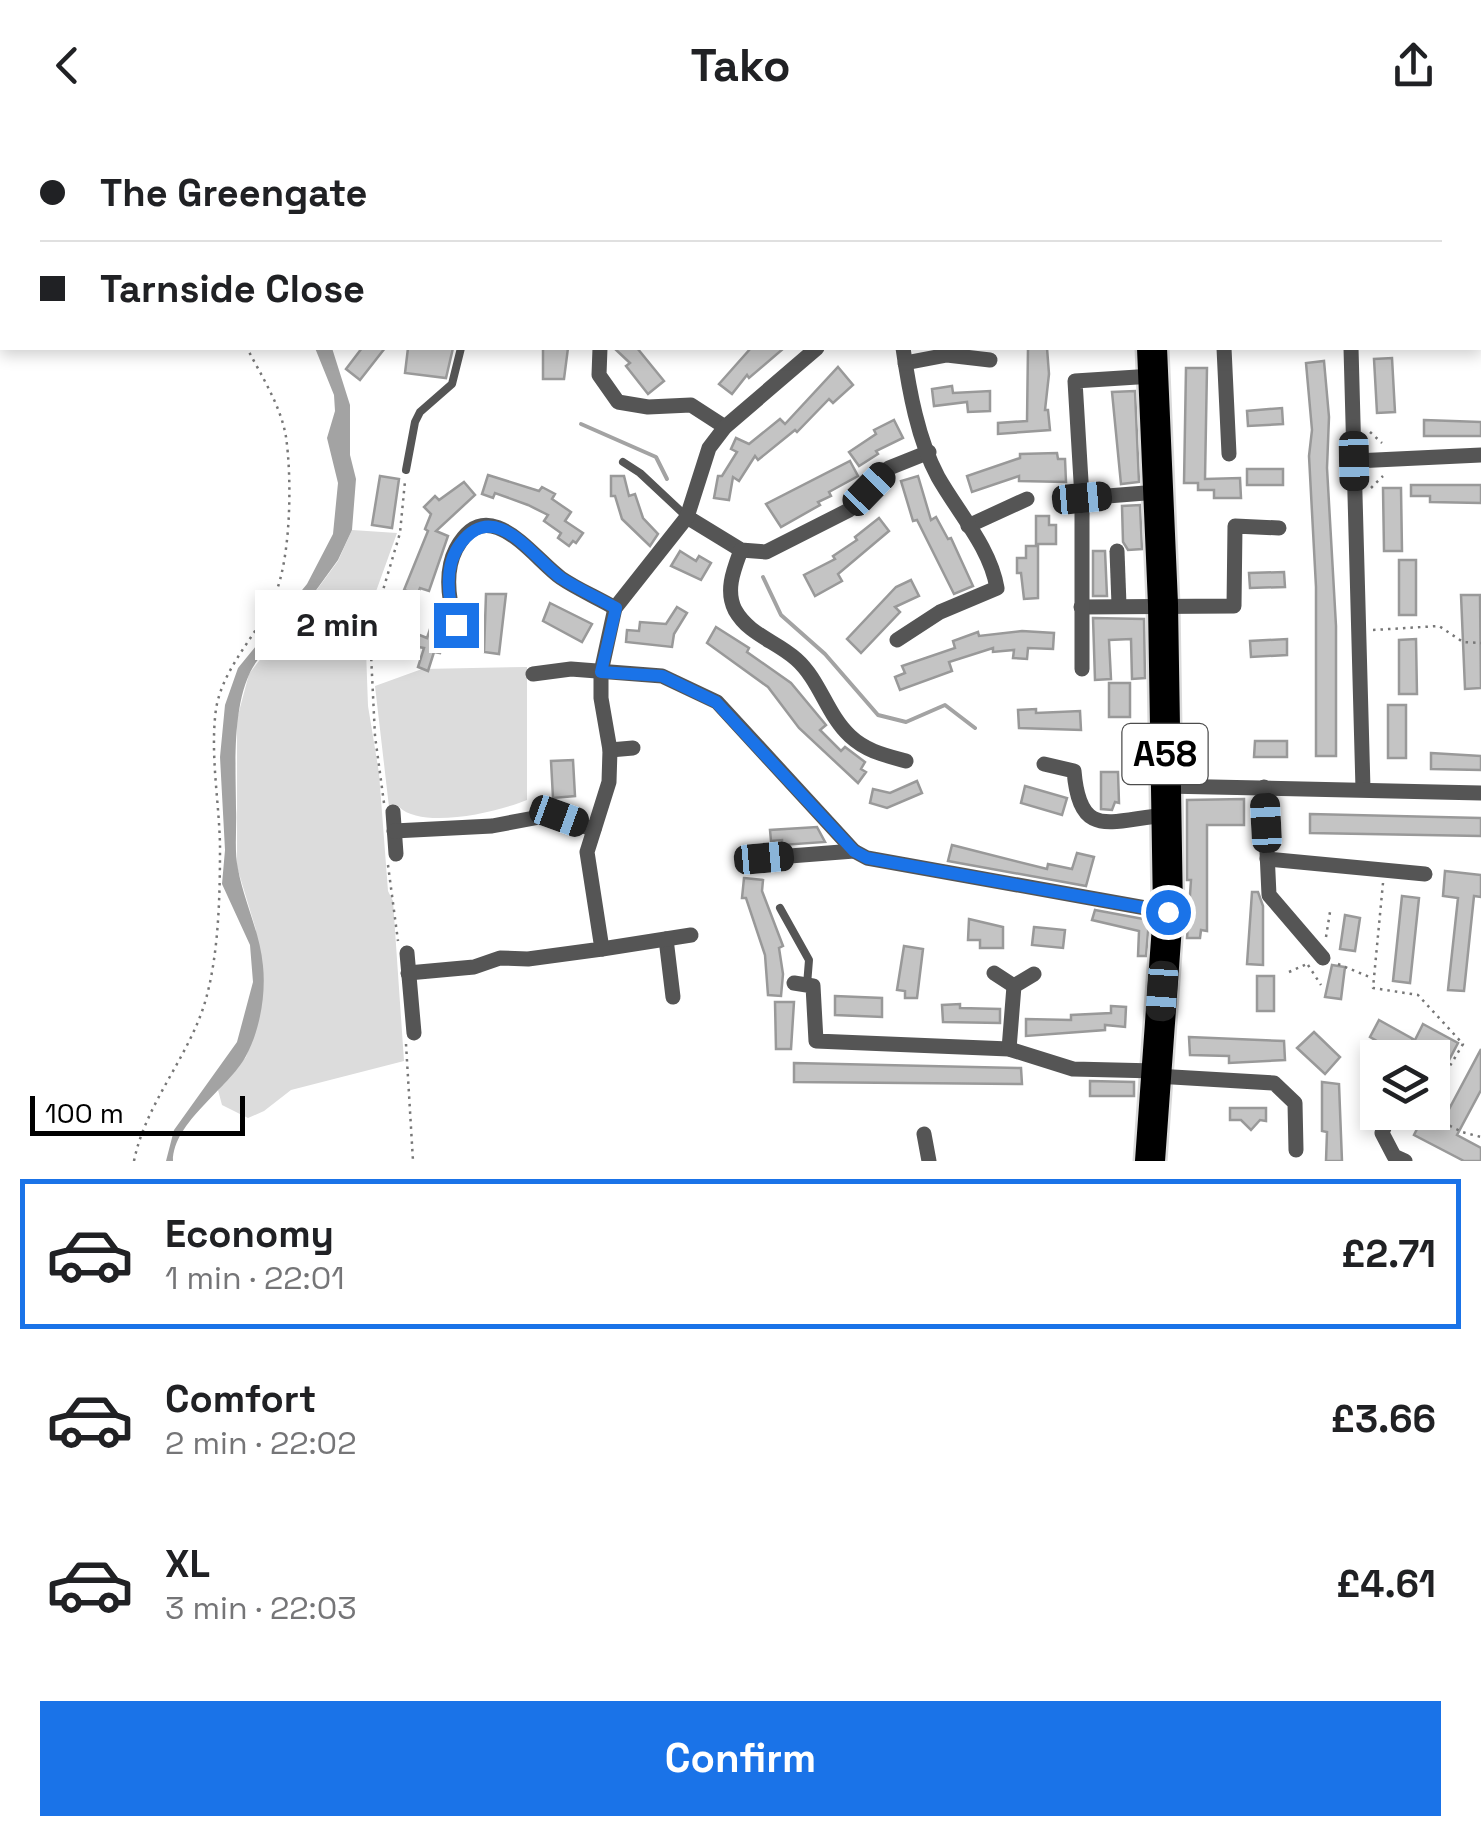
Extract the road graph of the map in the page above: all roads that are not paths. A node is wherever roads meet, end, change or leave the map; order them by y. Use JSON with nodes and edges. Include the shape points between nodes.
{"nodes":[{"id":1,"x":462,"y":350,"type":"edge"},
{"id":2,"x":600,"y":350,"type":"edge"},
{"id":3,"x":815,"y":350,"type":"edge"},
{"id":4,"x":1224,"y":350,"type":"edge"},
{"id":5,"x":1351,"y":350,"type":"edge"},
{"id":6,"x":904,"y":355,"type":"edge"},
{"id":7,"x":990,"y":360,"type":"dead end"},
{"id":8,"x":1153,"y":362,"type":"edge"},
{"id":9,"x":725,"y":427,"type":"junction"},
{"id":10,"x":929,"y":452,"type":"junction"},
{"id":11,"x":1229,"y":454,"type":"dead end"},
{"id":12,"x":1481,"y":455,"type":"edge"},
{"id":13,"x":1354,"y":461,"type":"junction"},
{"id":14,"x":623,"y":462,"type":"dead end"},
{"id":15,"x":406,"y":470,"type":"road end"},
{"id":16,"x":1158,"y":492,"type":"junction"},
{"id":17,"x":1082,"y":498,"type":"junction"},
{"id":18,"x":1033,"y":501,"type":"dead end"},
{"id":19,"x":687,"y":517,"type":"junction"},
{"id":20,"x":968,"y":526,"type":"junction"},
{"id":21,"x":1279,"y":528,"type":"dead end"},
{"id":22,"x":741,"y":550,"type":"junction"},
{"id":23,"x":1117,"y":551,"type":"dead end"},
{"id":24,"x":1163,"y":604,"type":"junction"},
{"id":25,"x":1120,"y":605,"type":"junction"},
{"id":26,"x":1080,"y":607,"type":"junction"},
{"id":27,"x":616,"y":608,"type":"junction"},
{"id":28,"x":456,"y":625,"type":"dead end"},
{"id":29,"x":897,"y":640,"type":"dead end"},
{"id":30,"x":1082,"y":669,"type":"dead end"},
{"id":31,"x":601,"y":672,"type":"junction"},
{"id":32,"x":533,"y":674,"type":"dead end"},
{"id":33,"x":633,"y":748,"type":"dead end"},
{"id":34,"x":610,"y":750,"type":"junction"},
{"id":35,"x":906,"y":761,"type":"dead end"},
{"id":36,"x":1044,"y":764,"type":"dead end"},
{"id":37,"x":1264,"y":787,"type":"junction"},
{"id":38,"x":1363,"y":789,"type":"junction"},
{"id":39,"x":1481,"y":793,"type":"edge"},
{"id":40,"x":1166,"y":801,"type":"junction"},
{"id":41,"x":389,"y":814,"type":"road end"},
{"id":42,"x":594,"y":829,"type":"junction"},
{"id":43,"x":394,"y":831,"type":"junction"},
{"id":44,"x":854,"y":851,"type":"junction"},
{"id":45,"x":392,"y":858,"type":"road end"},
{"id":46,"x":764,"y":858,"type":"dead end"},
{"id":47,"x":1267,"y":859,"type":"junction"},
{"id":48,"x":1426,"y":874,"type":"dead end"},
{"id":49,"x":780,"y":908,"type":"dead end"},
{"id":50,"x":1168,"y":912,"type":"junction"},
{"id":51,"x":691,"y":935,"type":"dead end"},
{"id":52,"x":666,"y":938,"type":"junction"},
{"id":53,"x":602,"y":949,"type":"junction"},
{"id":54,"x":403,"y":954,"type":"road end"},
{"id":55,"x":1315,"y":961,"type":"road end"},
{"id":56,"x":408,"y":972,"type":"junction"},
{"id":57,"x":994,"y":973,"type":"dead end"},
{"id":58,"x":1034,"y":974,"type":"dead end"},
{"id":59,"x":800,"y":984,"type":"joint"},
{"id":60,"x":1014,"y":986,"type":"junction"},
{"id":61,"x":673,"y":997,"type":"dead end"},
{"id":62,"x":410,"y":1036,"type":"road end"},
{"id":63,"x":1009,"y":1049,"type":"junction"},
{"id":64,"x":1156,"y":1073,"type":"junction"},
{"id":65,"x":1383,"y":1130,"type":"edge"},
{"id":66,"x":924,"y":1134,"type":"dead end"},
{"id":67,"x":1296,"y":1150,"type":"dead end"},
{"id":68,"x":1150,"y":1160,"type":"edge"},
{"id":69,"x":929,"y":1161,"type":"edge"},
{"id":70,"x":1137,"y":1161,"type":"edge"},
{"id":71,"x":1405,"y":1161,"type":"edge"}],
"edges":[{"from":1,"to":15,"type":"lane","via":[[452,384],[415,422]]},
{"from":2,"to":9,"type":"street","via":[[599,375],[618,402],[691,404]]},
{"from":3,"to":9,"type":"street"},
{"from":4,"to":11,"type":"street"},
{"from":5,"to":13,"type":"street"},
{"from":6,"to":7,"type":"street"},
{"from":6,"to":10,"type":"street"},
{"from":8,"to":16,"type":"highway","number":"A58"},
{"from":8,"to":17,"type":"street","via":[[1075,381]]},
{"from":9,"to":19,"type":"street","via":[[709,448]]},
{"from":10,"to":20,"type":"street"},
{"from":10,"to":22,"type":"street","via":[[889,468],[849,510],[766,552]]},
{"from":12,"to":13,"type":"street"},
{"from":13,"to":38,"type":"street"},
{"from":14,"to":19,"type":"lane"},
{"from":16,"to":17,"type":"street"},
{"from":16,"to":24,"type":"highway","number":"A58"},
{"from":17,"to":26,"type":"street"},
{"from":18,"to":20,"type":"street"},
{"from":19,"to":22,"type":"street"},
{"from":19,"to":27,"type":"street"},
{"from":20,"to":29,"type":"street","via":[[993,566],[997,588],[940,612]]},
{"from":21,"to":24,"type":"street","via":[[1236,526],[1234,606]]},
{"from":22,"to":35,"type":"street","via":[[730,579],[733,607],[748,628],[795,658],[846,733],[871,752]]},
{"from":23,"to":25,"type":"street"},
{"from":24,"to":25,"type":"street"},
{"from":24,"to":40,"type":"highway","number":"A58"},
{"from":25,"to":26,"type":"street"},
{"from":26,"to":30,"type":"street"},
{"from":27,"to":28,"type":"street","via":[[560,577],[502,528],[481,528],[454,552],[448,598]]},
{"from":27,"to":31,"type":"street"},
{"from":31,"to":32,"type":"street"},
{"from":31,"to":34,"type":"street"},
{"from":31,"to":44,"type":"street","via":[[662,676],[716,702]]},
{"from":33,"to":34,"type":"street"},
{"from":34,"to":42,"type":"street","via":[[609,782]]},
{"from":36,"to":40,"type":"street","via":[[1074,771],[1077,801],[1096,822]]},
{"from":37,"to":38,"type":"street"},
{"from":37,"to":40,"type":"street"},
{"from":37,"to":47,"type":"street"},
{"from":38,"to":39,"type":"street"},
{"from":40,"to":50,"type":"highway","number":"A58"},
{"from":41,"to":43,"type":"street"},
{"from":42,"to":43,"type":"street","via":[[545,816]]},
{"from":42,"to":53,"type":"street","via":[[587,852]]},
{"from":43,"to":45,"type":"street"},
{"from":44,"to":46,"type":"street"},
{"from":44,"to":50,"type":"street"},
{"from":47,"to":48,"type":"street"},
{"from":47,"to":55,"type":"street","via":[[1269,895]]},
{"from":49,"to":59,"type":"lane","via":[[809,960]]},
{"from":50,"to":64,"type":"highway","number":"A58"},
{"from":51,"to":52,"type":"street"},
{"from":52,"to":53,"type":"street"},
{"from":52,"to":61,"type":"street"},
{"from":53,"to":56,"type":"street"},
{"from":54,"to":56,"type":"street"},
{"from":56,"to":62,"type":"street"},
{"from":57,"to":60,"type":"street"},
{"from":58,"to":60,"type":"street"},
{"from":59,"to":63,"type":"street","via":[[813,986],[816,1040]]},
{"from":60,"to":63,"type":"street"},
{"from":63,"to":64,"type":"street","via":[[1073,1069]]},
{"from":64,"to":67,"type":"street","via":[[1274,1083],[1295,1104]]},
{"from":64,"to":68,"type":"highway","number":"A58"},
{"from":65,"to":71,"type":"street","via":[[1394,1156]]},
{"from":66,"to":69,"type":"street"},
{"from":68,"to":70,"type":"street"}]}
